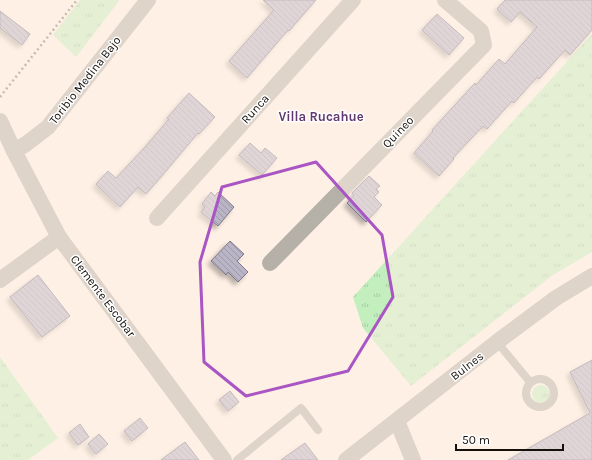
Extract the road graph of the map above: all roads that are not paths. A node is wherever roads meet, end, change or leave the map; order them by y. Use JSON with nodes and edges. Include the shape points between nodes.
{"nodes":[{"id":1,"x":353,"y":0,"type":"edge"},
{"id":2,"x":445,"y":0,"type":"edge"},
{"id":3,"x":144,"y":1,"type":"edge"},
{"id":4,"x":0,"y":123,"type":"edge"},
{"id":5,"x":14,"y":151,"type":"junction"},
{"id":6,"x":157,"y":218,"type":"dead end"},
{"id":7,"x":59,"y":237,"type":"junction"},
{"id":8,"x":270,"y":263,"type":"dead end"},
{"id":9,"x":592,"y":276,"type":"edge"},
{"id":10,"x":0,"y":280,"type":"edge"},
{"id":11,"x":497,"y":342,"type":"junction"},
{"id":12,"x":530,"y":382,"type":"dead end"},
{"id":13,"x":397,"y":421,"type":"junction"},
{"id":14,"x":318,"y":430,"type":"dead end"},
{"id":15,"x":224,"y":460,"type":"edge"},
{"id":16,"x":237,"y":460,"type":"edge"},
{"id":17,"x":346,"y":460,"type":"edge"},
{"id":18,"x":413,"y":460,"type":"edge"}],
"edges":[{"from":1,"to":6,"type":"street","name":"Runca"},
{"from":2,"to":8,"type":"street","name":"Quineo","via":[[481,31],[484,45]]},
{"from":3,"to":5,"type":"street","name":"Toribio Medina Bajo","via":[[48,127]]},
{"from":4,"to":5,"type":"street","name":"Clemente Escobar"},
{"from":5,"to":7,"type":"street","name":"Clemente Escobar"},
{"from":7,"to":10,"type":"street"},
{"from":7,"to":15,"type":"street","name":"Clemente Escobar"},
{"from":9,"to":11,"type":"street","name":"Bulnes","via":[[556,298]]},
{"from":11,"to":12,"type":"lane"},
{"from":11,"to":13,"type":"street","name":"Bulnes"},
{"from":13,"to":17,"type":"street","name":"Bulnes"},
{"from":13,"to":18,"type":"street"},
{"from":14,"to":16,"type":"lane","via":[[301,408]]}]}
